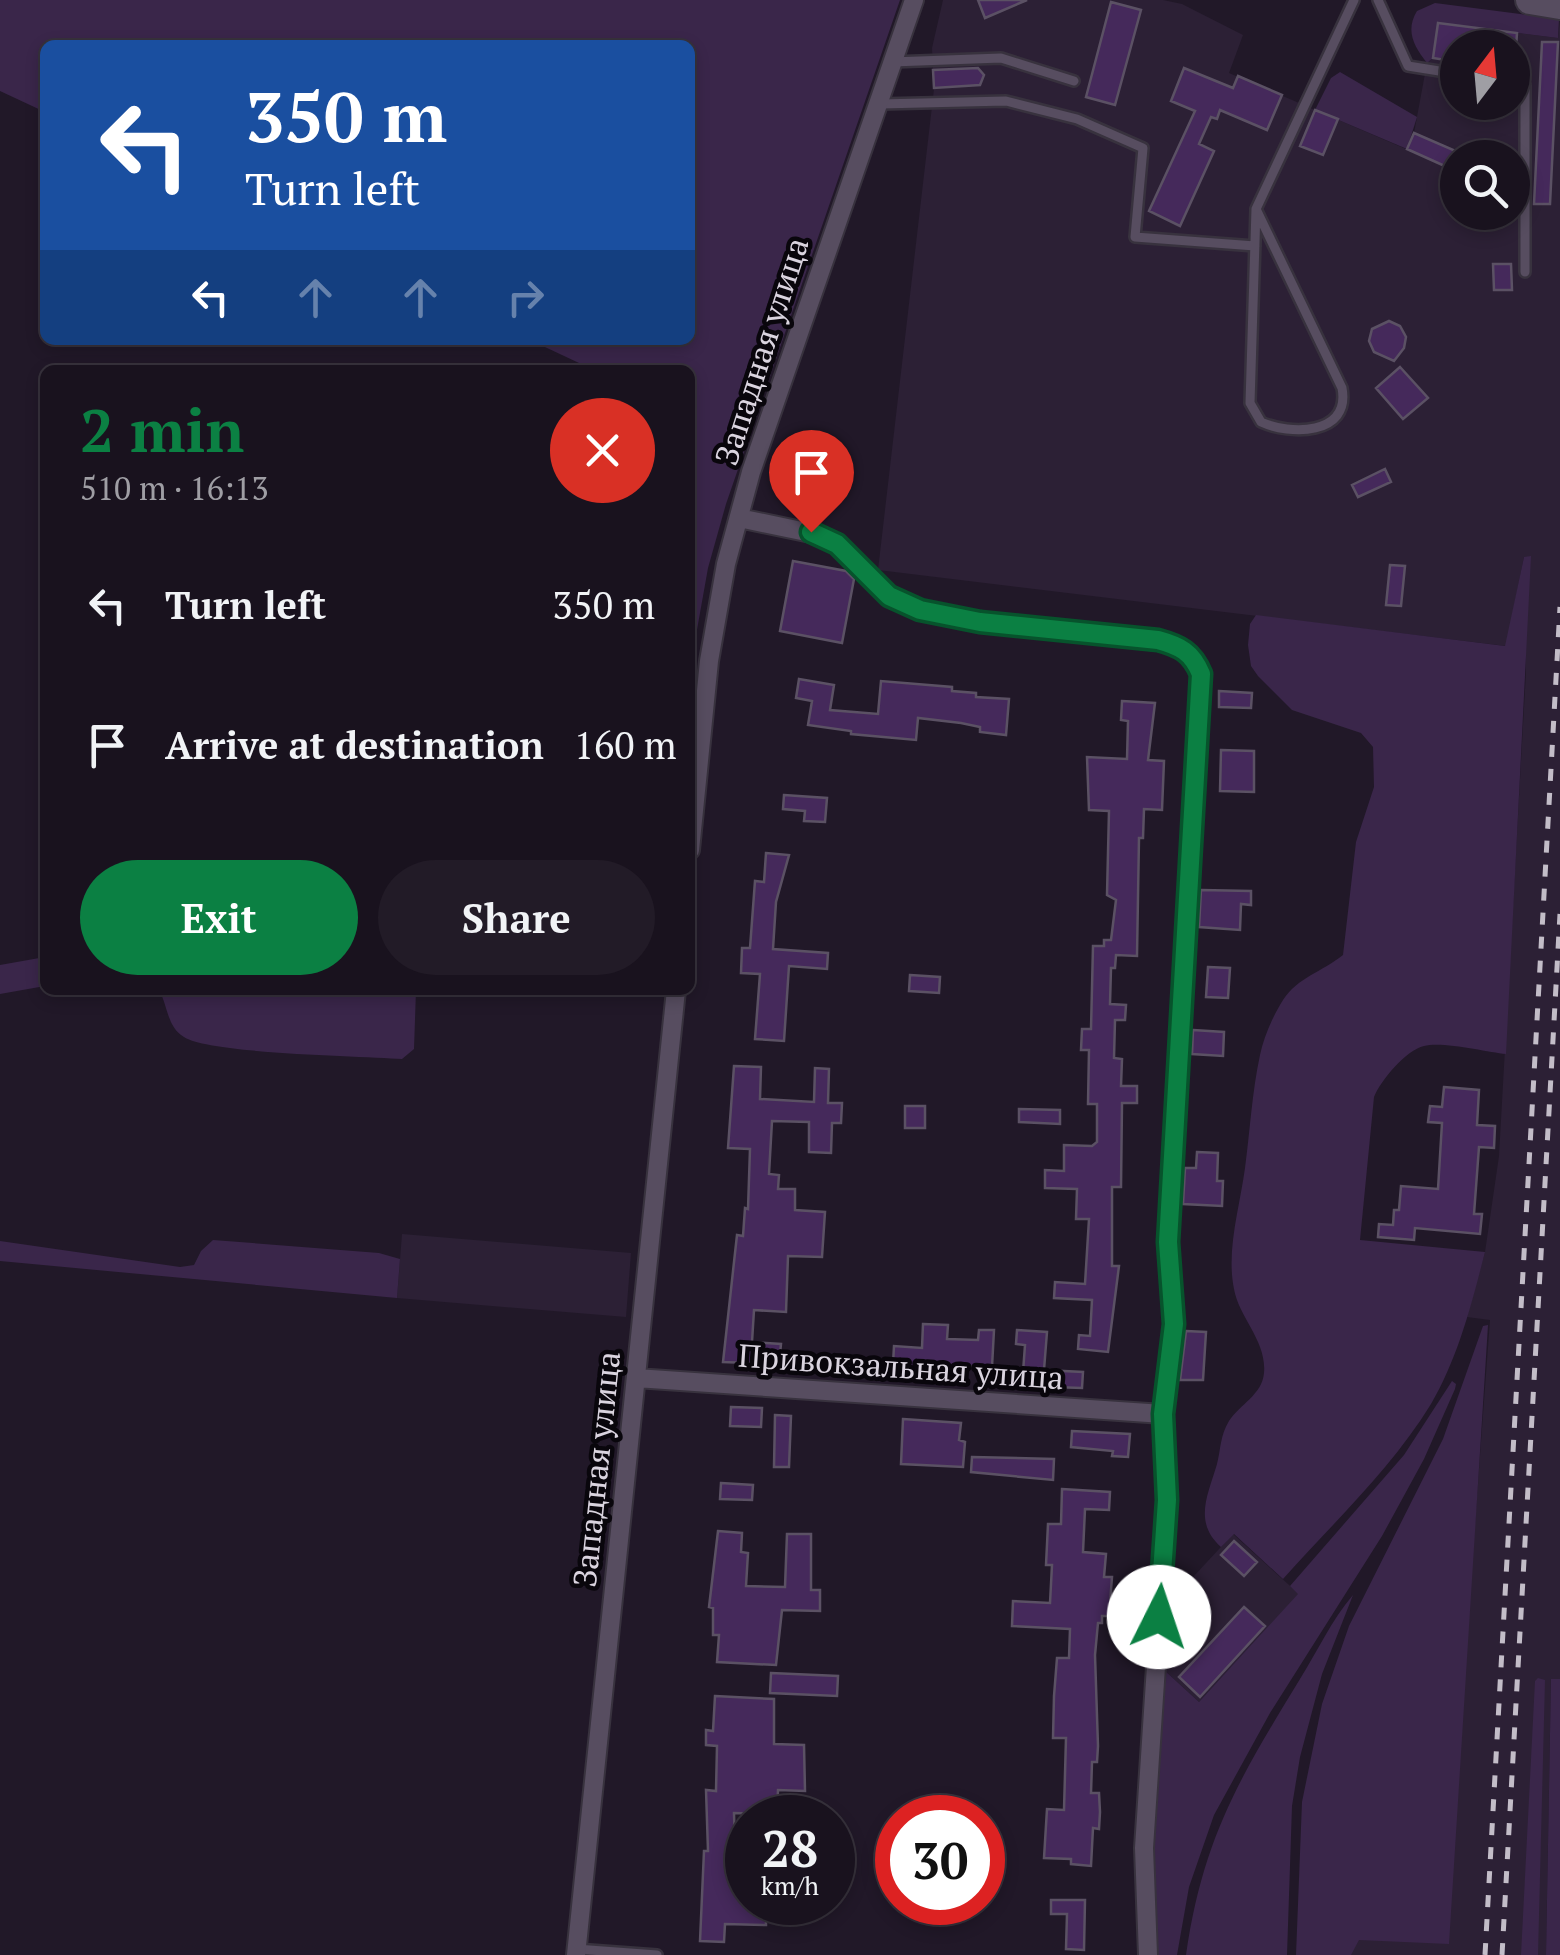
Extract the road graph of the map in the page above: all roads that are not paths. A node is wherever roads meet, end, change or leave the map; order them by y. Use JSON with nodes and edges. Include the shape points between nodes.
{"nodes":[{"id":1,"x":914,"y":0,"type":"edge"},
{"id":2,"x":1354,"y":0,"type":"edge"},
{"id":3,"x":1378,"y":0,"type":"edge"},
{"id":4,"x":1530,"y":0,"type":"edge"},
{"id":5,"x":1560,"y":4,"type":"edge"},
{"id":6,"x":892,"y":62,"type":"junction"},
{"id":7,"x":1440,"y":71,"type":"edge"},
{"id":8,"x":1074,"y":81,"type":"dead end"},
{"id":9,"x":877,"y":104,"type":"junction"},
{"id":10,"x":1525,"y":120,"type":"edge"},
{"id":11,"x":1256,"y":209,"type":"junction"},
{"id":12,"x":1254,"y":246,"type":"junction"},
{"id":13,"x":1525,"y":272,"type":"dead end"},
{"id":14,"x":739,"y":518,"type":"junction"},
{"id":15,"x":695,"y":800,"type":"edge"},
{"id":16,"x":675,"y":995,"type":"edge"},
{"id":17,"x":636,"y":1378,"type":"junction"},
{"id":18,"x":1163,"y":1414,"type":"junction"},
{"id":19,"x":576,"y":1952,"type":"edge"},
{"id":20,"x":657,"y":1955,"type":"edge"},
{"id":21,"x":1148,"y":1955,"type":"edge"}],
"edges":[{"from":1,"to":6,"type":"street","name":"Западная улица"},
{"from":2,"to":11,"type":"lane"},
{"from":3,"to":7,"type":"lane","via":[[1408,66]]},
{"from":4,"to":5,"type":"main road"},
{"from":6,"to":8,"type":"lane","via":[[1001,58]]},
{"from":6,"to":9,"type":"street","name":"Западная улица"},
{"from":9,"to":12,"type":"lane","via":[[1006,101],[1077,119],[1143,148],[1134,236]]},
{"from":9,"to":14,"type":"street","name":"Западная улица"},
{"from":10,"to":13,"type":"lane"},
{"from":11,"to":12,"type":"lane"},
{"from":11,"to":12,"type":"lane","via":[[1342,388],[1342,407],[1315,429],[1275,428],[1261,422],[1250,403]]},
{"from":14,"to":15,"type":"street","name":"Западная улица","via":[[709,661]]},
{"from":14,"to":18,"type":"street","via":[[837,544],[901,604],[980,622],[1158,640],[1184,649],[1198,668],[1168,1242],[1174,1324]]},
{"from":16,"to":17,"type":"street","name":"Западная улица"},
{"from":17,"to":18,"type":"street","name":"Привокзальная улица"},
{"from":17,"to":19,"type":"street","name":"Западная улица"},
{"from":18,"to":21,"type":"street","via":[[1167,1500],[1144,1848]]},
{"from":19,"to":20,"type":"lane"}]}
